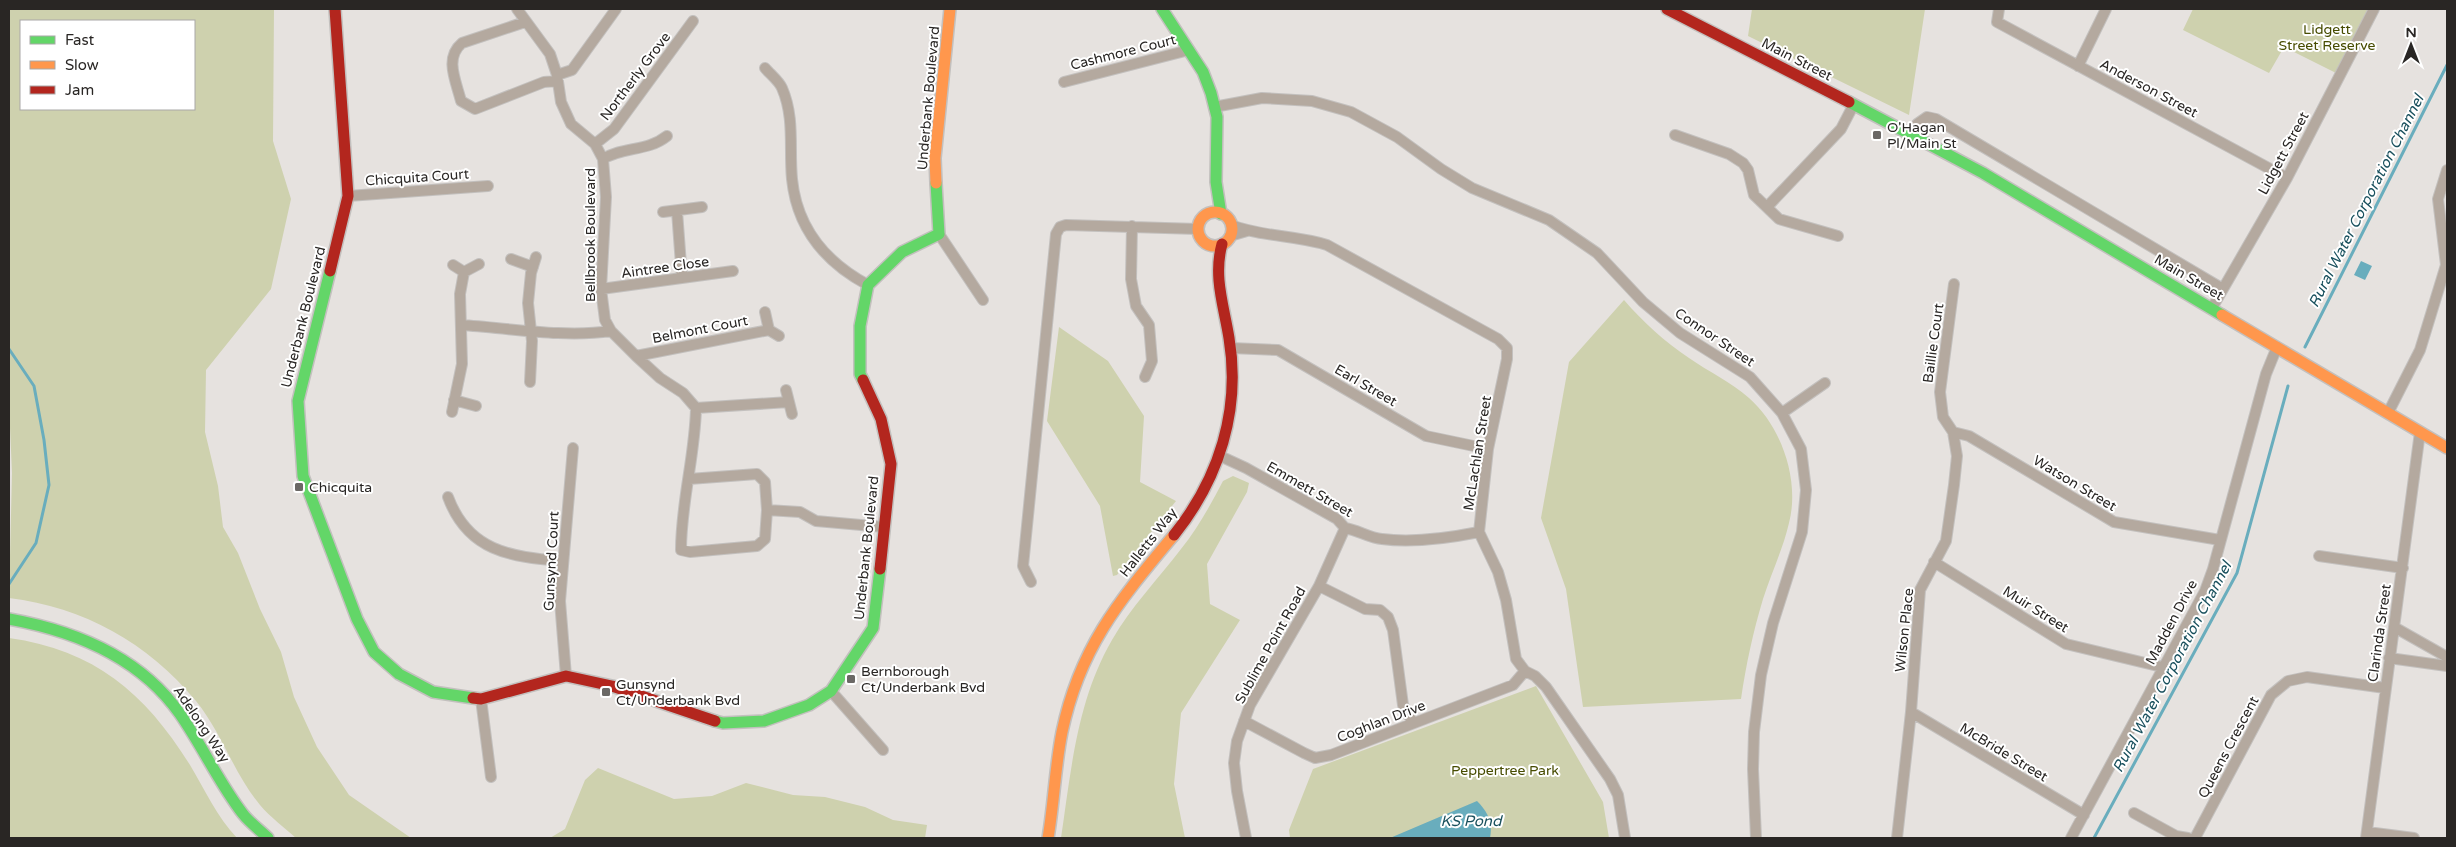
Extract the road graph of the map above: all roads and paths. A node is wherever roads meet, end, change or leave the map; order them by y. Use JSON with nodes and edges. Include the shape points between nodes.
{"nodes":[{"id":1,"x":335,"y":9,"type":"edge"},
{"id":2,"x":517,"y":9,"type":"edge"},
{"id":3,"x":616,"y":9,"type":"edge"},
{"id":4,"x":950,"y":9,"type":"edge"},
{"id":5,"x":1162,"y":9,"type":"edge"},
{"id":6,"x":1667,"y":9,"type":"edge"},
{"id":7,"x":1999,"y":9,"type":"edge"},
{"id":8,"x":2106,"y":9,"type":"edge"},
{"id":9,"x":2374,"y":9,"type":"edge"},
{"id":10,"x":693,"y":21,"type":"dead end"},
{"id":11,"x":525,"y":22,"type":"junction"},
{"id":12,"x":1189,"y":50,"type":"junction"},
{"id":13,"x":2078,"y":66,"type":"junction"},
{"id":14,"x":765,"y":68,"type":"dead end"},
{"id":15,"x":557,"y":78,"type":"junction"},
{"id":16,"x":1064,"y":82,"type":"dead end"},
{"id":17,"x":1854,"y":104,"type":"junction"},
{"id":18,"x":1214,"y":107,"type":"junction"},
{"id":19,"x":1675,"y":135,"type":"dead end"},
{"id":20,"x":1914,"y":135,"type":"junction"},
{"id":21,"x":666,"y":136,"type":"dead end"},
{"id":22,"x":595,"y":144,"type":"junction"},
{"id":23,"x":603,"y":159,"type":"junction"},
{"id":24,"x":2447,"y":170,"type":"edge"},
{"id":25,"x":2287,"y":178,"type":"junction"},
{"id":26,"x":488,"y":186,"type":"dead end"},
{"id":27,"x":348,"y":196,"type":"junction"},
{"id":28,"x":702,"y":207,"type":"dead end"},
{"id":29,"x":1767,"y":207,"type":"junction"},
{"id":30,"x":678,"y":211,"type":"junction"},
{"id":31,"x":663,"y":212,"type":"dead end"},
{"id":32,"x":1216,"y":213,"type":"junction"},
{"id":33,"x":1132,"y":226,"type":"junction"},
{"id":34,"x":1198,"y":229,"type":"junction"},
{"id":35,"x":939,"y":234,"type":"junction"},
{"id":36,"x":1838,"y":236,"type":"dead end"},
{"id":37,"x":1223,"y":238,"type":"junction"},
{"id":38,"x":511,"y":259,"type":"dead end"},
{"id":39,"x":479,"y":264,"type":"dead end"},
{"id":40,"x":453,"y":265,"type":"dead end"},
{"id":41,"x":733,"y":270,"type":"dead end"},
{"id":42,"x":464,"y":272,"type":"junction"},
{"id":43,"x":682,"y":278,"type":"junction"},
{"id":44,"x":1954,"y":284,"type":"dead end"},
{"id":45,"x":868,"y":286,"type":"junction"},
{"id":46,"x":602,"y":289,"type":"junction"},
{"id":47,"x":2223,"y":289,"type":"junction"},
{"id":48,"x":983,"y":300,"type":"dead end"},
{"id":49,"x":2212,"y":308,"type":"junction"},
{"id":50,"x":765,"y":312,"type":"dead end"},
{"id":51,"x":461,"y":325,"type":"junction"},
{"id":52,"x":531,"y":330,"type":"junction"},
{"id":53,"x":769,"y":330,"type":"junction"},
{"id":54,"x":611,"y":332,"type":"junction"},
{"id":55,"x":779,"y":336,"type":"dead end"},
{"id":56,"x":2276,"y":347,"type":"junction"},
{"id":57,"x":1231,"y":348,"type":"junction"},
{"id":58,"x":636,"y":356,"type":"junction"},
{"id":59,"x":1145,"y":377,"type":"dead end"},
{"id":60,"x":530,"y":382,"type":"dead end"},
{"id":61,"x":1825,"y":383,"type":"dead end"},
{"id":62,"x":786,"y":390,"type":"dead end"},
{"id":63,"x":454,"y":400,"type":"junction"},
{"id":64,"x":789,"y":402,"type":"junction"},
{"id":65,"x":476,"y":406,"type":"dead end"},
{"id":66,"x":696,"y":408,"type":"junction"},
{"id":67,"x":452,"y":412,"type":"dead end"},
{"id":68,"x":1782,"y":413,"type":"junction"},
{"id":69,"x":792,"y":414,"type":"dead end"},
{"id":70,"x":2388,"y":414,"type":"junction"},
{"id":71,"x":1953,"y":432,"type":"junction"},
{"id":72,"x":2420,"y":432,"type":"junction"},
{"id":73,"x":572,"y":448,"type":"dead end"},
{"id":74,"x":1488,"y":448,"type":"junction"},
{"id":75,"x":2447,"y":448,"type":"edge"},
{"id":76,"x":1220,"y":456,"type":"junction"},
{"id":77,"x":689,"y":479,"type":"junction"},
{"id":78,"x":448,"y":497,"type":"dead end"},
{"id":79,"x":767,"y":510,"type":"junction"},
{"id":80,"x":884,"y":527,"type":"junction"},
{"id":81,"x":1345,"y":528,"type":"junction"},
{"id":82,"x":1479,"y":532,"type":"junction"},
{"id":83,"x":2220,"y":540,"type":"junction"},
{"id":84,"x":2319,"y":556,"type":"dead end"},
{"id":85,"x":562,"y":561,"type":"junction"},
{"id":86,"x":1934,"y":562,"type":"junction"},
{"id":87,"x":2403,"y":568,"type":"junction"},
{"id":88,"x":1031,"y":582,"type":"dead end"},
{"id":89,"x":1319,"y":586,"type":"junction"},
{"id":90,"x":9,"y":619,"type":"edge"},
{"id":91,"x":2394,"y":627,"type":"junction"},
{"id":92,"x":2447,"y":657,"type":"edge"},
{"id":93,"x":2389,"y":658,"type":"junction"},
{"id":94,"x":2447,"y":666,"type":"edge"},
{"id":95,"x":2162,"y":667,"type":"junction"},
{"id":96,"x":1525,"y":671,"type":"junction"},
{"id":97,"x":566,"y":676,"type":"junction"},
{"id":98,"x":2385,"y":688,"type":"junction"},
{"id":99,"x":831,"y":691,"type":"junction"},
{"id":100,"x":481,"y":699,"type":"junction"},
{"id":101,"x":1911,"y":712,"type":"junction"},
{"id":102,"x":1244,"y":721,"type":"junction"},
{"id":103,"x":1413,"y":723,"type":"junction"},
{"id":104,"x":883,"y":750,"type":"dead end"},
{"id":105,"x":491,"y":777,"type":"dead end"},
{"id":106,"x":2134,"y":813,"type":"dead end"},
{"id":107,"x":2084,"y":815,"type":"junction"},
{"id":108,"x":2367,"y":835,"type":"edge"},
{"id":109,"x":268,"y":838,"type":"edge"},
{"id":110,"x":1048,"y":838,"type":"edge"},
{"id":111,"x":1246,"y":838,"type":"edge"},
{"id":112,"x":1625,"y":838,"type":"edge"},
{"id":113,"x":1756,"y":838,"type":"edge"},
{"id":114,"x":1897,"y":838,"type":"edge"},
{"id":115,"x":2071,"y":838,"type":"edge"},
{"id":116,"x":2188,"y":838,"type":"edge"},
{"id":117,"x":2195,"y":838,"type":"edge"},
{"id":118,"x":2414,"y":838,"type":"edge"}],
"edges":[{"from":1,"to":27,"type":"street","name":"Underbank Boulevard"},
{"from":2,"to":11,"type":"street","name":"Bellbrook Boulevard"},
{"from":3,"to":15,"type":"street","via":[[572,70]]},
{"from":4,"to":35,"type":"street","name":"Underbank Boulevard","via":[[935,158]]},
{"from":5,"to":12,"type":"street"},
{"from":6,"to":17,"type":"street","name":"Main Street"},
{"from":7,"to":13,"type":"street","name":"Anderson Street","via":[[1997,22]]},
{"from":8,"to":13,"type":"street"},
{"from":9,"to":25,"type":"street","name":"Lidgett Street"},
{"from":10,"to":22,"type":"street","name":"Northerly Grove","via":[[614,129]]},
{"from":11,"to":15,"type":"street","name":"Bellbrook Boulevard","via":[[550,54]]},
{"from":11,"to":15,"type":"street","via":[[462,43],[454,50],[451,60],[461,101],[475,109]]},
{"from":12,"to":16,"type":"street","name":"Cashmore Court"},
{"from":12,"to":18,"type":"street","via":[[1203,72]]},
{"from":13,"to":25,"type":"street","name":"Anderson Street"},
{"from":14,"to":45,"type":"street","via":[[782,87],[792,130],[792,178],[798,211],[815,242],[843,272]]},
{"from":15,"to":22,"type":"street","name":"Bellbrook Boulevard","via":[[571,124]]},
{"from":17,"to":20,"type":"street","name":"Main Street"},
{"from":17,"to":29,"type":"street","via":[[1841,129]]},
{"from":18,"to":32,"type":"street"},
{"from":18,"to":68,"type":"street","name":"Connor Street","via":[[1262,98],[1312,101],[1358,116],[1397,137],[1472,188],[1549,220],[1589,248],[1643,302],[1680,333],[1750,377]]},
{"from":19,"to":29,"type":"street","via":[[1730,154],[1743,163],[1748,170],[1754,196]]},
{"from":20,"to":47,"type":"street","name":"Main Street","via":[[1917,124],[1927,117],[1936,119]]},
{"from":20,"to":49,"type":"street","name":"Main Street"},
{"from":21,"to":23,"type":"street","via":[[656,145],[616,151]]},
{"from":22,"to":23,"type":"street","name":"Bellbrook Boulevard"},
{"from":23,"to":46,"type":"street","name":"Bellbrook Boulevard","via":[[606,197]]},
{"from":24,"to":70,"type":"street","via":[[2438,199],[2446,265],[2420,350]]},
{"from":25,"to":47,"type":"street","name":"Lidgett Street"},
{"from":26,"to":27,"type":"street","name":"Chicquita Court"},
{"from":27,"to":100,"type":"street","name":"Underbank Boulevard","via":[[298,401],[303,476],[357,619],[374,652],[399,674],[433,692]]},
{"from":28,"to":30,"type":"street"},
{"from":29,"to":36,"type":"street","via":[[1779,219]]},
{"from":30,"to":31,"type":"street"},
{"from":30,"to":43,"type":"street"},
{"from":32,"to":34,"type":"street","via":[[1202,219]]},
{"from":32,"to":37,"type":"street","via":[[1225,216]]},
{"from":33,"to":34,"type":"street"},
{"from":33,"to":59,"type":"street","via":[[1131,279],[1136,306],[1149,325],[1152,361]]},
{"from":33,"to":88,"type":"street","via":[[1066,224],[1056,234],[1023,566]]},
{"from":34,"to":37,"type":"street","via":[[1201,240]]},
{"from":35,"to":45,"type":"street","via":[[902,252]]},
{"from":35,"to":48,"type":"street"},
{"from":37,"to":57,"type":"street","name":"Halletts Way","via":[[1217,257],[1219,288]]},
{"from":37,"to":74,"type":"street","name":"McLachlan Street","via":[[1247,231],[1304,238],[1327,245],[1498,339],[1507,348],[1507,359]]},
{"from":38,"to":52,"type":"street","via":[[534,262],[528,303]]},
{"from":39,"to":42,"type":"street"},
{"from":40,"to":42,"type":"street"},
{"from":41,"to":43,"type":"street","name":"Aintree Close"},
{"from":42,"to":51,"type":"street","via":[[460,294]]},
{"from":43,"to":46,"type":"street","name":"Aintree Close"},
{"from":44,"to":71,"type":"street","name":"Baillie Court","via":[[1940,392],[1943,417]]},
{"from":45,"to":80,"type":"street","name":"Underbank Boulevard","via":[[860,326],[860,374],[881,420],[890,464]]},
{"from":46,"to":54,"type":"street","name":"Bellbrook Boulevard","via":[[605,320]]},
{"from":47,"to":49,"type":"street","name":"Lidgett Street"},
{"from":49,"to":56,"type":"street","name":"Main Street"},
{"from":50,"to":53,"type":"street","name":"Belmont Court"},
{"from":51,"to":52,"type":"street"},
{"from":51,"to":63,"type":"street","via":[[462,364]]},
{"from":52,"to":54,"type":"street"},
{"from":52,"to":60,"type":"street"},
{"from":53,"to":55,"type":"street","name":"Belmont Court"},
{"from":53,"to":58,"type":"street","name":"Belmont Court"},
{"from":54,"to":58,"type":"street","name":"Bellbrook Boulevard"},
{"from":56,"to":70,"type":"street","name":"Main Street"},
{"from":56,"to":83,"type":"street","name":"Madden Drive"},
{"from":57,"to":74,"type":"street","name":"Earl Street","via":[[1278,350],[1426,436]]},
{"from":57,"to":76,"type":"street","name":"Halletts Way","via":[[1232,389]]},
{"from":58,"to":66,"type":"street","name":"Bellbrook Boulevard","via":[[683,393]]},
{"from":61,"to":68,"type":"street"},
{"from":62,"to":64,"type":"street"},
{"from":63,"to":65,"type":"street"},
{"from":63,"to":67,"type":"street"},
{"from":64,"to":66,"type":"street"},
{"from":64,"to":69,"type":"street"},
{"from":66,"to":77,"type":"street"},
{"from":68,"to":113,"type":"street","name":"Connor Street","via":[[1801,449],[1806,490],[1802,532],[1773,622],[1761,674],[1754,732]]},
{"from":70,"to":72,"type":"street","name":"Main Street"},
{"from":71,"to":83,"type":"street","name":"Watson Street","via":[[1969,436],[2114,522]]},
{"from":71,"to":86,"type":"street","name":"Wilson Place","via":[[1957,456],[1946,541]]},
{"from":72,"to":75,"type":"street","name":"Main Street"},
{"from":72,"to":87,"type":"street","name":"Clarinda Street"},
{"from":73,"to":85,"type":"street","name":"Gunsynd Court"},
{"from":74,"to":82,"type":"street","name":"McLachlan Street"},
{"from":76,"to":81,"type":"street","name":"Emmett Street","via":[[1336,519]]},
{"from":76,"to":110,"type":"street","name":"Halletts Way","via":[[1179,528],[1110,616],[1090,650],[1060,743]]},
{"from":77,"to":79,"type":"street","via":[[757,474],[765,482]]},
{"from":77,"to":79,"type":"street","via":[[684,493],[680,550],[690,552],[757,546],[765,539]]},
{"from":78,"to":85,"type":"street","via":[[455,517],[470,534],[491,547],[522,558]]},
{"from":79,"to":80,"type":"street","via":[[800,512],[816,521]]},
{"from":80,"to":99,"type":"street","name":"Underbank Boulevard","via":[[873,628]]},
{"from":81,"to":82,"type":"street","name":"Emmett Street","via":[[1379,539],[1400,540]]},
{"from":81,"to":89,"type":"street","name":"Sublime Point Road"},
{"from":82,"to":96,"type":"street","name":"McLachlan Street","via":[[1498,572],[1516,659]]},
{"from":83,"to":95,"type":"street","name":"Madden Drive","via":[[2205,591]]},
{"from":84,"to":87,"type":"street"},
{"from":85,"to":97,"type":"street","name":"Gunsynd Court","via":[[560,601]]},
{"from":86,"to":95,"type":"street","name":"Muir Street","via":[[2066,644]]},
{"from":86,"to":101,"type":"street","name":"Wilson Place","via":[[1920,590]]},
{"from":87,"to":91,"type":"street","name":"Clarinda Street"},
{"from":89,"to":102,"type":"street","name":"Sublime Point Road","via":[[1250,705]]},
{"from":89,"to":103,"type":"street","via":[[1365,609],[1380,610],[1388,617],[1393,630],[1403,705]]},
{"from":90,"to":109,"type":"street","name":"Adelong Way","via":[[73,633],[131,664],[151,680],[179,713],[244,816]]},
{"from":91,"to":92,"type":"street"},
{"from":91,"to":93,"type":"street","name":"Clarinda Street"},
{"from":93,"to":94,"type":"street"},
{"from":93,"to":98,"type":"street","name":"Clarinda Street"},
{"from":95,"to":107,"type":"street","name":"Madden Drive"},
{"from":96,"to":103,"type":"street","name":"Coghlan Drive","via":[[1513,686]]},
{"from":96,"to":112,"type":"street","name":"McLachlan Street","via":[[1546,687],[1610,779],[1618,795]]},
{"from":97,"to":99,"type":"street","name":"Underbank Boulevard","via":[[612,686],[723,723],[764,721],[809,705]]},
{"from":97,"to":100,"type":"street","name":"Underbank Boulevard"},
{"from":98,"to":108,"type":"street","name":"Clarinda Street"},
{"from":98,"to":117,"type":"street","name":"Queens Crescent","via":[[2307,677],[2288,681],[2271,695]]},
{"from":99,"to":104,"type":"street"},
{"from":100,"to":105,"type":"street"},
{"from":101,"to":107,"type":"street","name":"McBride Street"},
{"from":101,"to":114,"type":"street","name":"Wilson Place"},
{"from":102,"to":103,"type":"street","name":"Coghlan Drive","via":[[1315,758],[1331,755]]},
{"from":102,"to":111,"type":"street","name":"Sublime Point Road","via":[[1234,763]]},
{"from":106,"to":116,"type":"street","via":[[2176,836]]},
{"from":107,"to":115,"type":"street","name":"Madden Drive"},
{"from":108,"to":118,"type":"street"}]}
